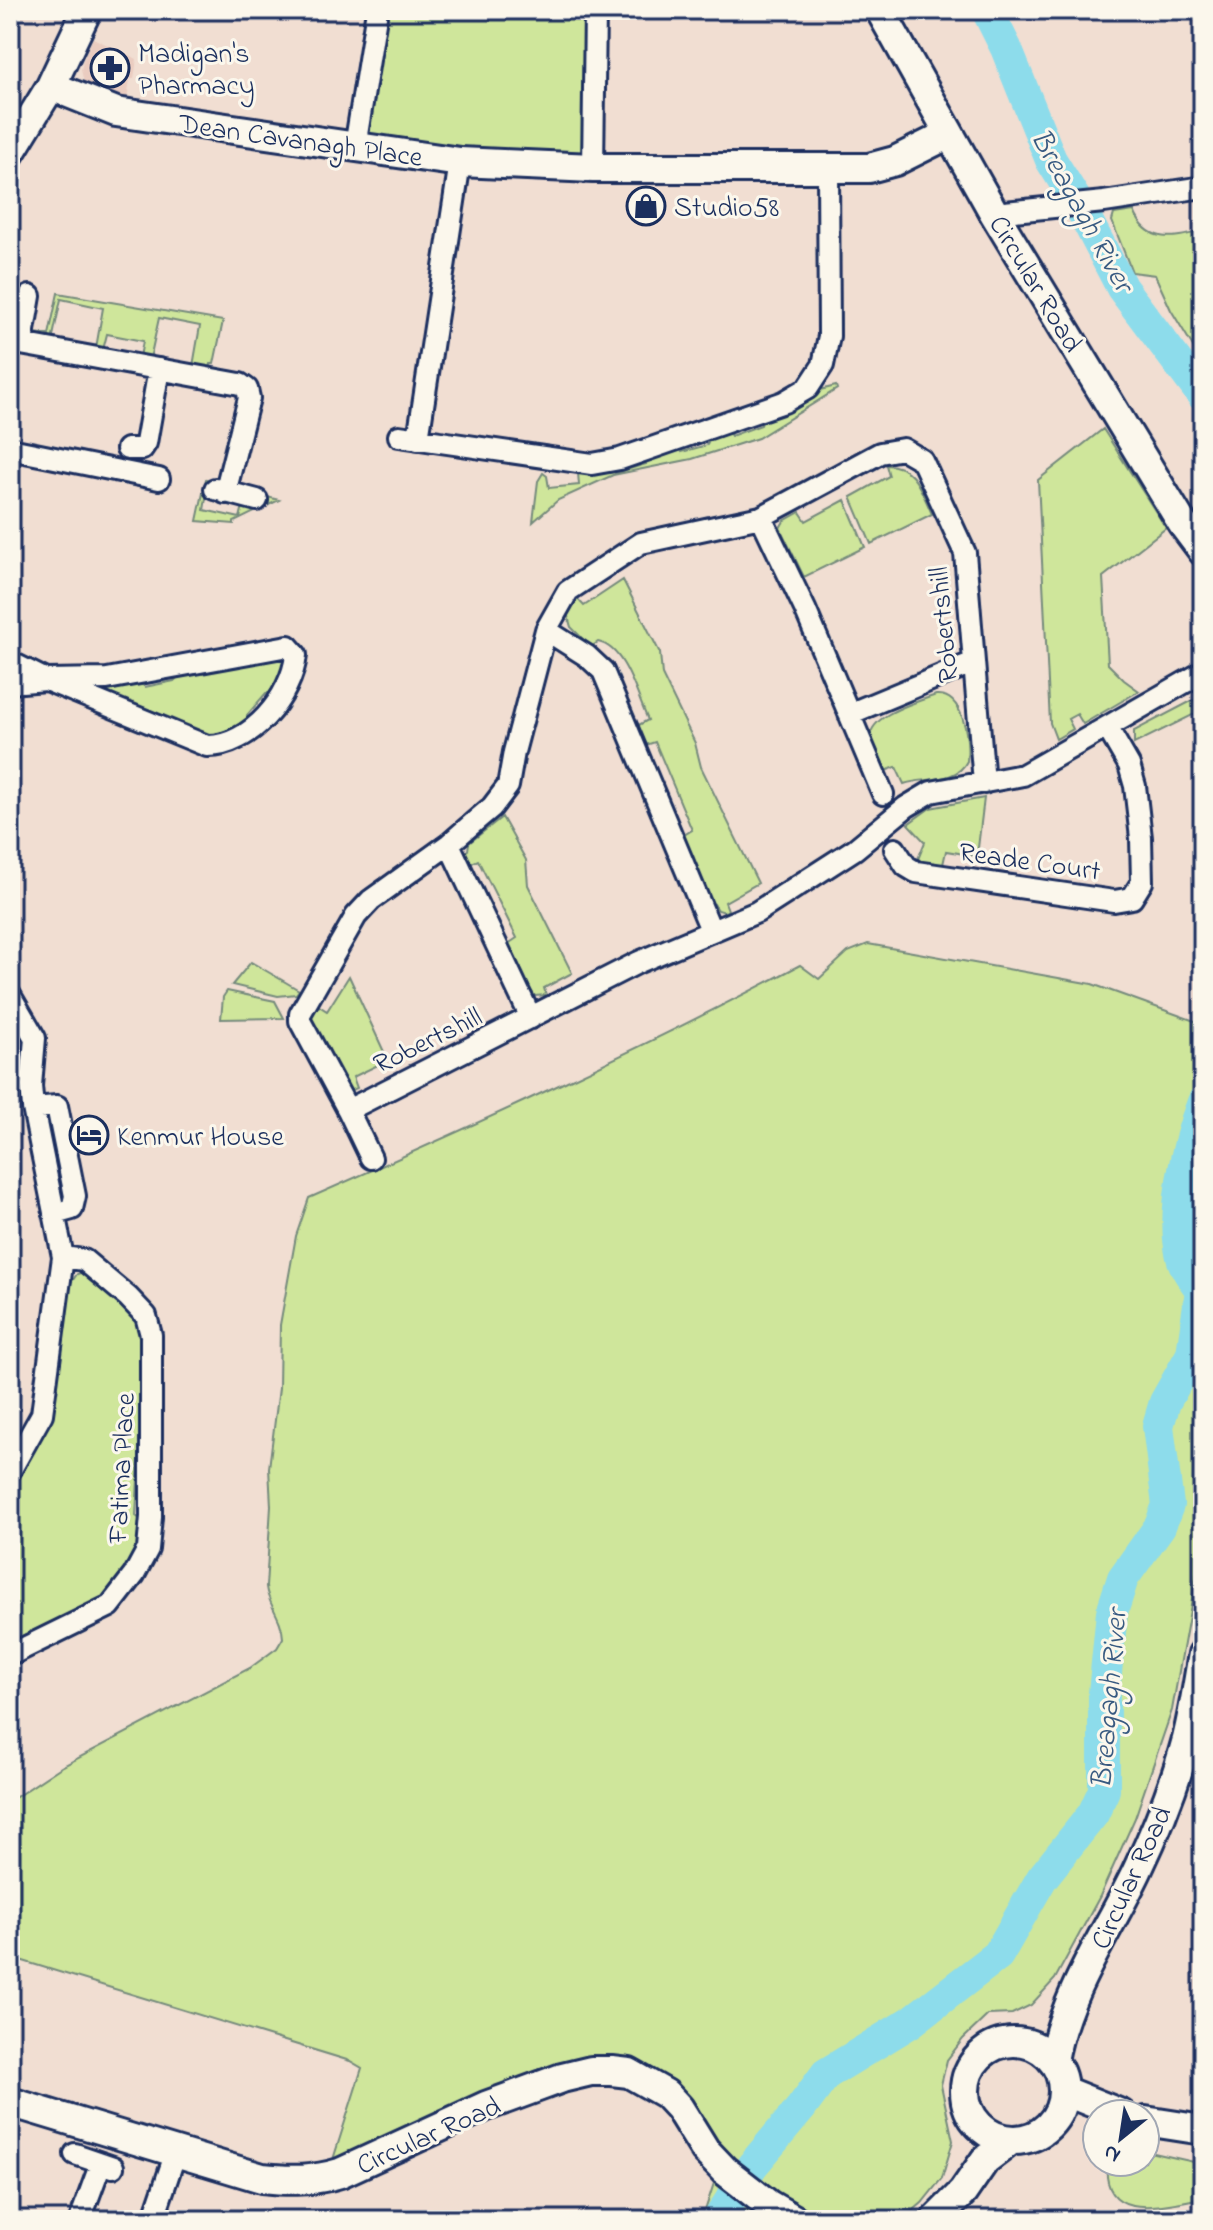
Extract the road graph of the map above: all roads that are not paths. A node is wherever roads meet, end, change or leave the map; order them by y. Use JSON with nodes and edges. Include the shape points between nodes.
{"nodes":[{"id":1,"x":87,"y":10,"type":"edge"},
{"id":2,"x":377,"y":10,"type":"edge"},
{"id":3,"x":595,"y":10,"type":"edge"},
{"id":4,"x":880,"y":10,"type":"edge"},
{"id":5,"x":51,"y":86,"type":"junction"},
{"id":6,"x":949,"y":134,"type":"junction"},
{"id":7,"x":355,"y":147,"type":"junction"},
{"id":8,"x":10,"y":153,"type":"edge"},
{"id":9,"x":460,"y":162,"type":"junction"},
{"id":10,"x":593,"y":168,"type":"junction"},
{"id":11,"x":828,"y":169,"type":"junction"},
{"id":12,"x":1203,"y":187,"type":"edge"},
{"id":13,"x":994,"y":213,"type":"junction"},
{"id":14,"x":30,"y":296,"type":"dead end"},
{"id":15,"x":16,"y":342,"type":"edge"},
{"id":16,"x":159,"y":369,"type":"junction"},
{"id":17,"x":10,"y":449,"type":"edge"},
{"id":18,"x":127,"y":449,"type":"dead end"},
{"id":19,"x":159,"y":479,"type":"dead end"},
{"id":20,"x":257,"y":500,"type":"dead end"},
{"id":21,"x":761,"y":517,"type":"junction"},
{"id":22,"x":1203,"y":551,"type":"edge"},
{"id":23,"x":546,"y":630,"type":"junction"},
{"id":24,"x":10,"y":662,"type":"edge"},
{"id":25,"x":974,"y":662,"type":"junction"},
{"id":26,"x":1203,"y":672,"type":"edge"},
{"id":27,"x":46,"y":680,"type":"junction"},
{"id":28,"x":10,"y":683,"type":"edge"},
{"id":29,"x":849,"y":714,"type":"junction"},
{"id":30,"x":1107,"y":727,"type":"junction"},
{"id":31,"x":984,"y":783,"type":"junction"},
{"id":32,"x":883,"y":794,"type":"dead end"},
{"id":33,"x":449,"y":844,"type":"junction"},
{"id":34,"x":895,"y":849,"type":"dead end"},
{"id":35,"x":711,"y":930,"type":"junction"},
{"id":36,"x":10,"y":995,"type":"edge"},
{"id":37,"x":531,"y":1018,"type":"junction"},
{"id":38,"x":33,"y":1108,"type":"junction"},
{"id":39,"x":348,"y":1110,"type":"junction"},
{"id":40,"x":371,"y":1158,"type":"dead end"},
{"id":41,"x":54,"y":1214,"type":"junction"},
{"id":42,"x":63,"y":1257,"type":"junction"},
{"id":43,"x":10,"y":1471,"type":"edge"},
{"id":44,"x":1203,"y":1654,"type":"edge"},
{"id":45,"x":10,"y":1655,"type":"edge"},
{"id":46,"x":1069,"y":2003,"type":"junction"},
{"id":47,"x":1010,"y":2042,"type":"junction"},
{"id":48,"x":1053,"y":2061,"type":"junction"},
{"id":49,"x":1064,"y":2091,"type":"junction"},
{"id":50,"x":1081,"y":2098,"type":"edge"},
{"id":51,"x":10,"y":2102,"type":"edge"},
{"id":52,"x":971,"y":2115,"type":"junction"},
{"id":53,"x":1081,"y":2120,"type":"edge"},
{"id":54,"x":1053,"y":2122,"type":"junction"},
{"id":55,"x":1161,"y":2123,"type":"edge"},
{"id":56,"x":1203,"y":2130,"type":"edge"},
{"id":57,"x":1010,"y":2141,"type":"junction"},
{"id":58,"x":176,"y":2152,"type":"junction"},
{"id":59,"x":75,"y":2154,"type":"dead end"},
{"id":60,"x":939,"y":2217,"type":"edge"},
{"id":61,"x":80,"y":2220,"type":"edge"},
{"id":62,"x":153,"y":2220,"type":"edge"},
{"id":63,"x":795,"y":2220,"type":"edge"}],
"edges":[{"from":1,"to":5,"type":"main road"},
{"from":2,"to":7,"type":"street"},
{"from":3,"to":10,"type":"street"},
{"from":4,"to":6,"type":"main road","name":"Circular Road"},
{"from":5,"to":7,"type":"main road","name":"Dean Cavanagh Place","via":[[116,112]]},
{"from":5,"to":8,"type":"main road"},
{"from":6,"to":11,"type":"main road","name":"Dean Cavanagh Place","via":[[895,161]]},
{"from":6,"to":13,"type":"main road","name":"Circular Road"},
{"from":7,"to":9,"type":"main road","name":"Dean Cavanagh Place"},
{"from":9,"to":10,"type":"main road","name":"Dean Cavanagh Place"},
{"from":9,"to":11,"type":"street","name":"Dean Cavanagh Place","via":[[409,438],[592,464],[784,402],[808,388],[823,365],[829,336]]},
{"from":10,"to":11,"type":"main road","name":"Dean Cavanagh Place"},
{"from":12,"to":13,"type":"street"},
{"from":13,"to":22,"type":"main road","name":"Circular Road"},
{"from":14,"to":15,"type":"street"},
{"from":15,"to":16,"type":"street"},
{"from":16,"to":18,"type":"street","via":[[146,443],[137,451]]},
{"from":16,"to":20,"type":"street","via":[[247,389],[249,398],[220,491]]},
{"from":17,"to":19,"type":"street"},
{"from":21,"to":23,"type":"street","name":"Robertshill","via":[[641,543],[568,591]]},
{"from":21,"to":25,"type":"street","name":"Robertshill","via":[[880,453],[903,449],[922,460],[965,553]]},
{"from":21,"to":29,"type":"street"},
{"from":23,"to":33,"type":"street","name":"Robertshill","via":[[508,786]]},
{"from":23,"to":35,"type":"street","via":[[603,671]]},
{"from":24,"to":27,"type":"street"},
{"from":25,"to":29,"type":"street"},
{"from":25,"to":31,"type":"street","name":"Robertshill"},
{"from":26,"to":30,"type":"street","name":"Robertshill"},
{"from":27,"to":27,"type":"street","via":[[107,679],[288,646],[296,655],[281,696],[252,731],[222,746],[207,746]]},
{"from":27,"to":28,"type":"street"},
{"from":29,"to":32,"type":"street"},
{"from":30,"to":31,"type":"street","name":"Robertshill","via":[[1023,775]]},
{"from":30,"to":34,"type":"street","name":"Reade Court","via":[[1135,786],[1142,882],[1132,898],[1114,901],[916,872]]},
{"from":31,"to":35,"type":"street","name":"Robertshill","via":[[931,792],[757,912]]},
{"from":33,"to":37,"type":"street"},
{"from":33,"to":39,"type":"street","name":"Robertshill","via":[[356,916],[300,1014]]},
{"from":35,"to":37,"type":"street","name":"Robertshill"},
{"from":36,"to":38,"type":"street","via":[[35,1038]]},
{"from":37,"to":39,"type":"street","name":"Robertshill"},
{"from":38,"to":41,"type":"street"},
{"from":38,"to":41,"type":"street","via":[[57,1106],[74,1204]]},
{"from":39,"to":40,"type":"street","name":"Robertshill"},
{"from":41,"to":42,"type":"street"},
{"from":42,"to":43,"type":"street","via":[[42,1414]]},
{"from":42,"to":45,"type":"street","name":"Fatima Place","via":[[84,1260],[128,1297],[149,1325],[153,1389],[148,1549],[110,1606]]},
{"from":44,"to":46,"type":"main road","name":"Circular Road","via":[[1187,1738],[1163,1812]]},
{"from":46,"to":47,"type":"main road","name":"Circular Road"},
{"from":46,"to":48,"type":"main road","name":"Circular Road"},
{"from":47,"to":48,"type":"main road","via":[[1026,2043]]},
{"from":47,"to":52,"type":"main road","name":"Circular Road","via":[[994,2046],[971,2068],[965,2100]]},
{"from":48,"to":49,"type":"main road"},
{"from":49,"to":50,"type":"main road"},
{"from":49,"to":54,"type":"main road"},
{"from":51,"to":58,"type":"main road","name":"Circular Road"},
{"from":52,"to":57,"type":"main road","via":[[987,2132]]},
{"from":52,"to":60,"type":"main road","name":"Circular Road","via":[[975,2132],[970,2153]]},
{"from":53,"to":54,"type":"main road"},
{"from":54,"to":57,"type":"main road","name":"Circular Road","via":[[1041,2133]]},
{"from":55,"to":56,"type":"main road"},
{"from":57,"to":60,"type":"main road","name":"Circular Road","via":[[985,2160]]},
{"from":58,"to":62,"type":"street"},
{"from":58,"to":63,"type":"main road","name":"Circular Road","via":[[262,2178],[322,2179],[486,2106],[562,2078],[612,2071],[629,2073],[666,2094],[724,2170]]},
{"from":59,"to":61,"type":"street","via":[[107,2165]]}]}
